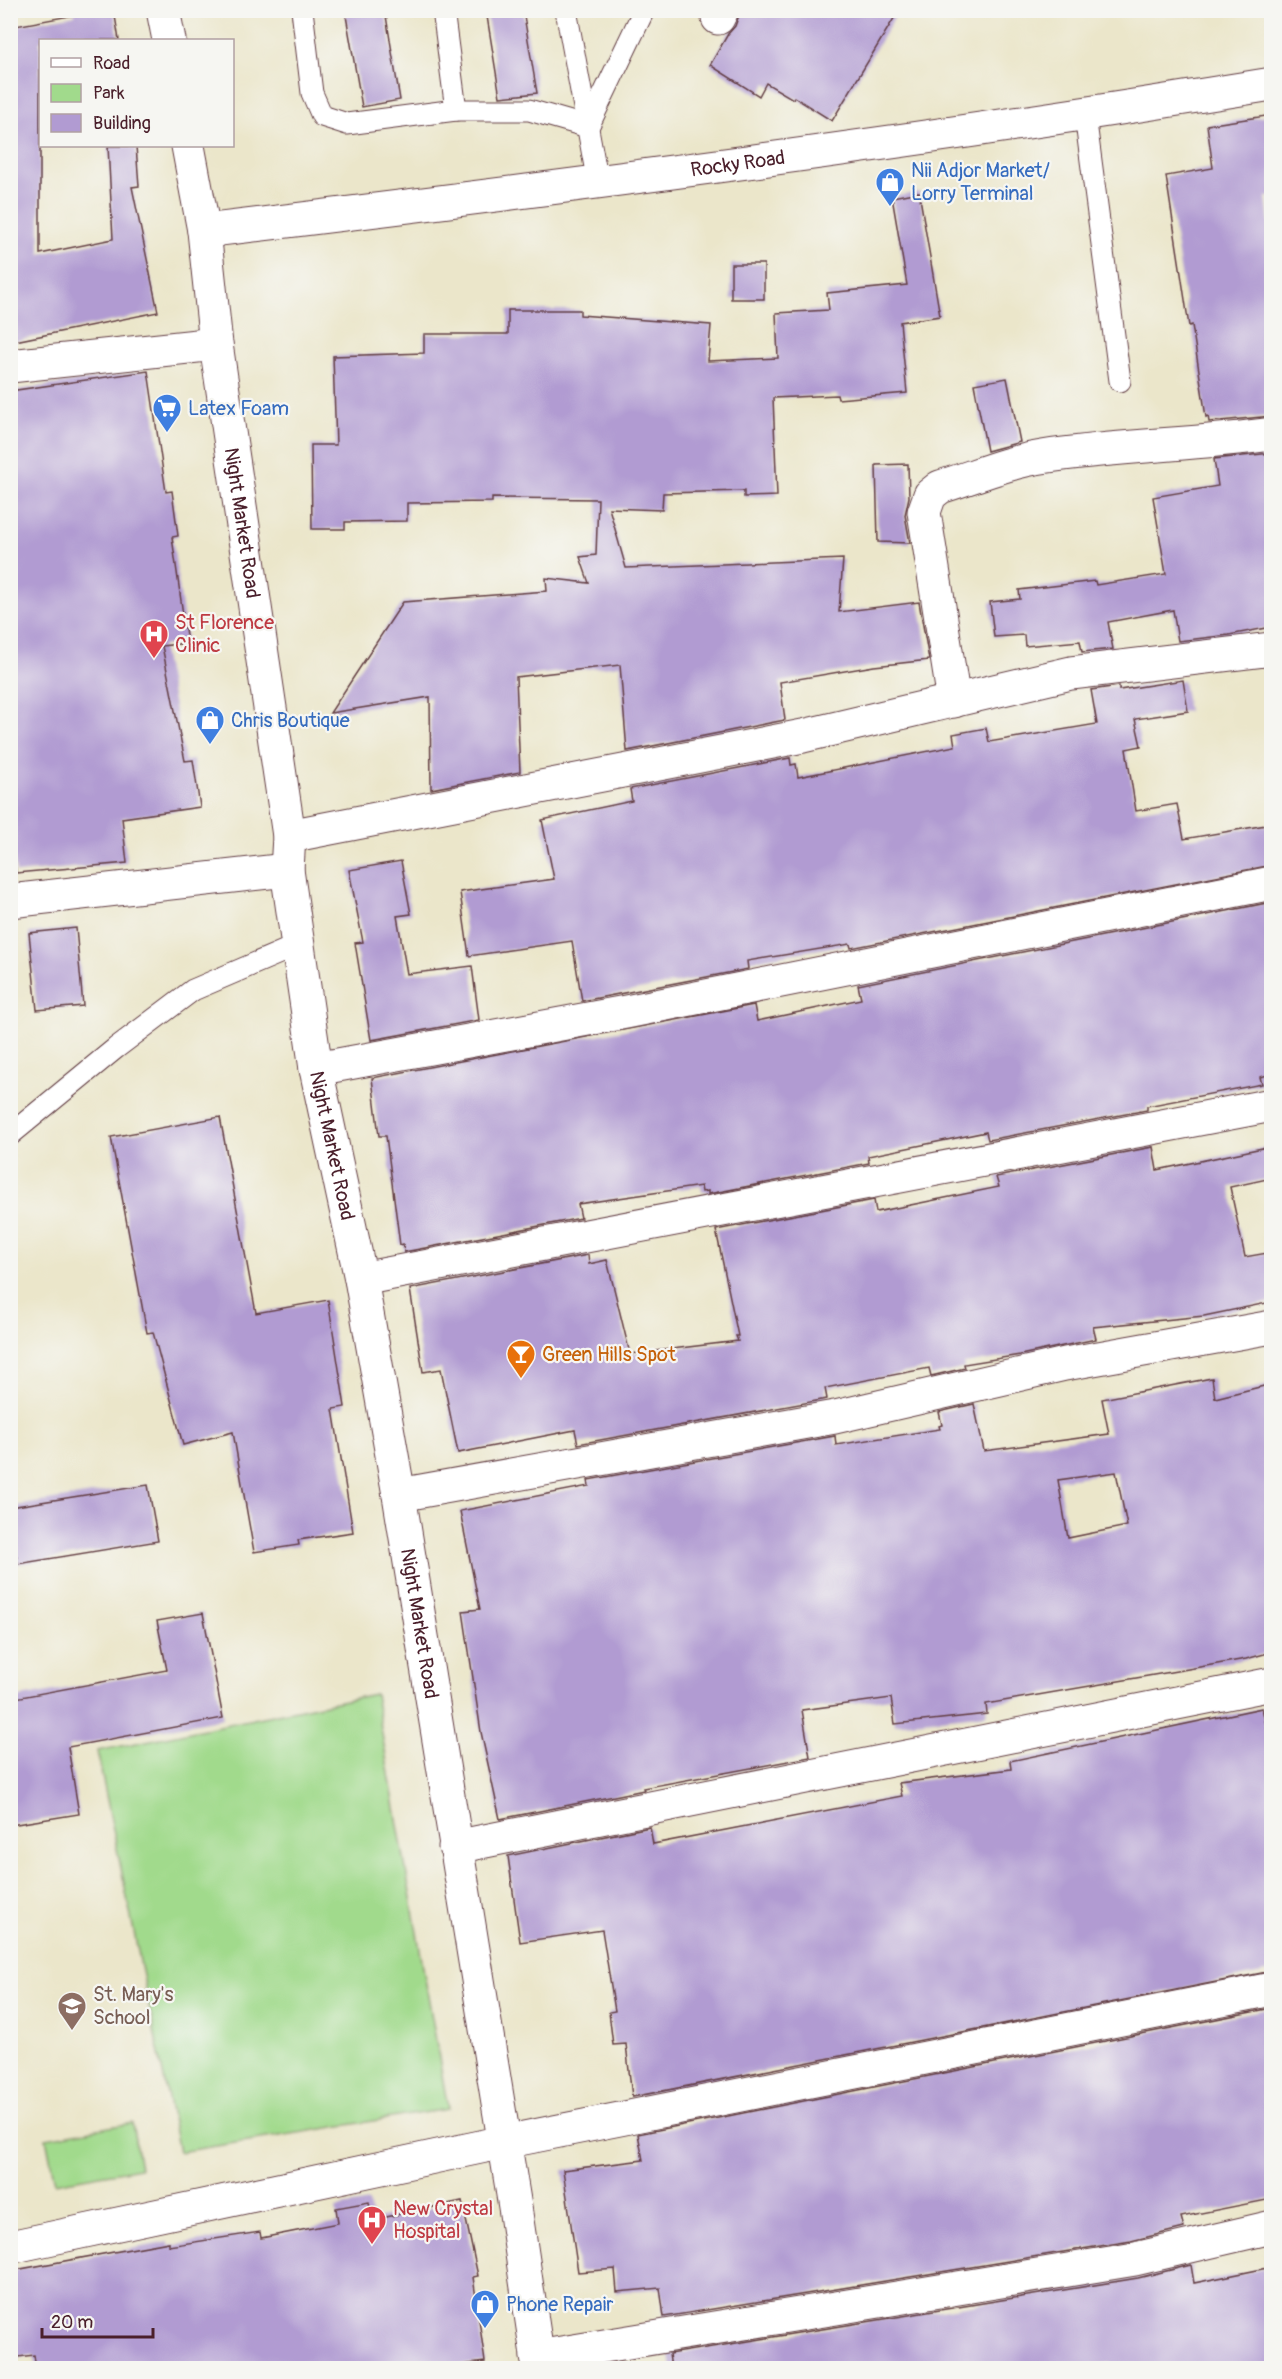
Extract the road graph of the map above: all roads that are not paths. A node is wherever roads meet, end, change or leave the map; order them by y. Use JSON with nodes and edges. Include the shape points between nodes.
{"nodes":[{"id":1,"x":163,"y":10,"type":"edge"},
{"id":2,"x":302,"y":10,"type":"edge"},
{"id":3,"x":443,"y":10,"type":"edge"},
{"id":4,"x":566,"y":10,"type":"edge"},
{"id":5,"x":644,"y":10,"type":"edge"},
{"id":6,"x":169,"y":39,"type":"edge"},
{"id":7,"x":1272,"y":84,"type":"edge"},
{"id":8,"x":456,"y":110,"type":"junction"},
{"id":9,"x":1085,"y":115,"type":"junction"},
{"id":10,"x":588,"y":127,"type":"junction"},
{"id":11,"x":189,"y":147,"type":"edge"},
{"id":12,"x":598,"y":183,"type":"junction"},
{"id":13,"x":204,"y":231,"type":"junction"},
{"id":14,"x":216,"y":344,"type":"junction"},
{"id":15,"x":10,"y":366,"type":"edge"},
{"id":16,"x":1120,"y":381,"type":"dead end"},
{"id":17,"x":1272,"y":434,"type":"edge"},
{"id":18,"x":1272,"y":649,"type":"edge"},
{"id":19,"x":954,"y":701,"type":"junction"},
{"id":20,"x":289,"y":836,"type":"junction"},
{"id":21,"x":287,"y":870,"type":"junction"},
{"id":22,"x":1272,"y":883,"type":"edge"},
{"id":23,"x":10,"y":901,"type":"edge"},
{"id":24,"x":298,"y":945,"type":"junction"},
{"id":25,"x":316,"y":1069,"type":"junction"},
{"id":26,"x":1272,"y":1104,"type":"edge"},
{"id":27,"x":10,"y":1135,"type":"edge"},
{"id":28,"x":361,"y":1279,"type":"junction"},
{"id":29,"x":1272,"y":1327,"type":"edge"},
{"id":30,"x":399,"y":1495,"type":"junction"},
{"id":31,"x":1272,"y":1684,"type":"edge"},
{"id":32,"x":455,"y":1847,"type":"junction"},
{"id":33,"x":1272,"y":1989,"type":"edge"},
{"id":34,"x":504,"y":2142,"type":"junction"},
{"id":35,"x":1272,"y":2227,"type":"edge"},
{"id":36,"x":10,"y":2247,"type":"edge"},
{"id":37,"x":538,"y":2363,"type":"edge"}],
"edges":[{"from":1,"to":6,"type":"street"},
{"from":2,"to":8,"type":"lane","via":[[312,93],[322,116],[348,124]]},
{"from":3,"to":8,"type":"lane"},
{"from":4,"to":10,"type":"lane"},
{"from":5,"to":10,"type":"lane"},
{"from":7,"to":9,"type":"street","name":"Rocky Road"},
{"from":8,"to":10,"type":"lane","via":[[529,110]]},
{"from":9,"to":12,"type":"street","name":"Rocky Road"},
{"from":9,"to":16,"type":"lane"},
{"from":10,"to":12,"type":"lane"},
{"from":11,"to":13,"type":"street","name":"Night Market Road"},
{"from":12,"to":13,"type":"street","name":"Rocky Road"},
{"from":13,"to":14,"type":"street","name":"Night Market Road"},
{"from":14,"to":15,"type":"street"},
{"from":14,"to":20,"type":"street","name":"Night Market Road"},
{"from":17,"to":19,"type":"street","via":[[1041,457],[940,487],[930,495],[924,512]]},
{"from":18,"to":19,"type":"street","via":[[1071,673]]},
{"from":19,"to":20,"type":"street","via":[[803,736]]},
{"from":20,"to":21,"type":"street","name":"Night Market Road"},
{"from":21,"to":23,"type":"street"},
{"from":21,"to":24,"type":"street","name":"Night Market Road"},
{"from":22,"to":25,"type":"street","via":[[626,1012]]},
{"from":24,"to":25,"type":"street","name":"Night Market Road"},
{"from":24,"to":27,"type":"lane","via":[[193,990]]},
{"from":25,"to":28,"type":"street","name":"Night Market Road"},
{"from":26,"to":28,"type":"street"},
{"from":28,"to":30,"type":"street","name":"Night Market Road"},
{"from":29,"to":30,"type":"street","via":[[1065,1364],[835,1417]]},
{"from":30,"to":32,"type":"street","name":"Night Market Road"},
{"from":31,"to":32,"type":"street"},
{"from":32,"to":34,"type":"street","name":"Night Market Road"},
{"from":33,"to":34,"type":"street"},
{"from":34,"to":36,"type":"street"},
{"from":34,"to":37,"type":"street","name":"Night Market Road"},
{"from":35,"to":37,"type":"street","via":[[1135,2259]]}]}
